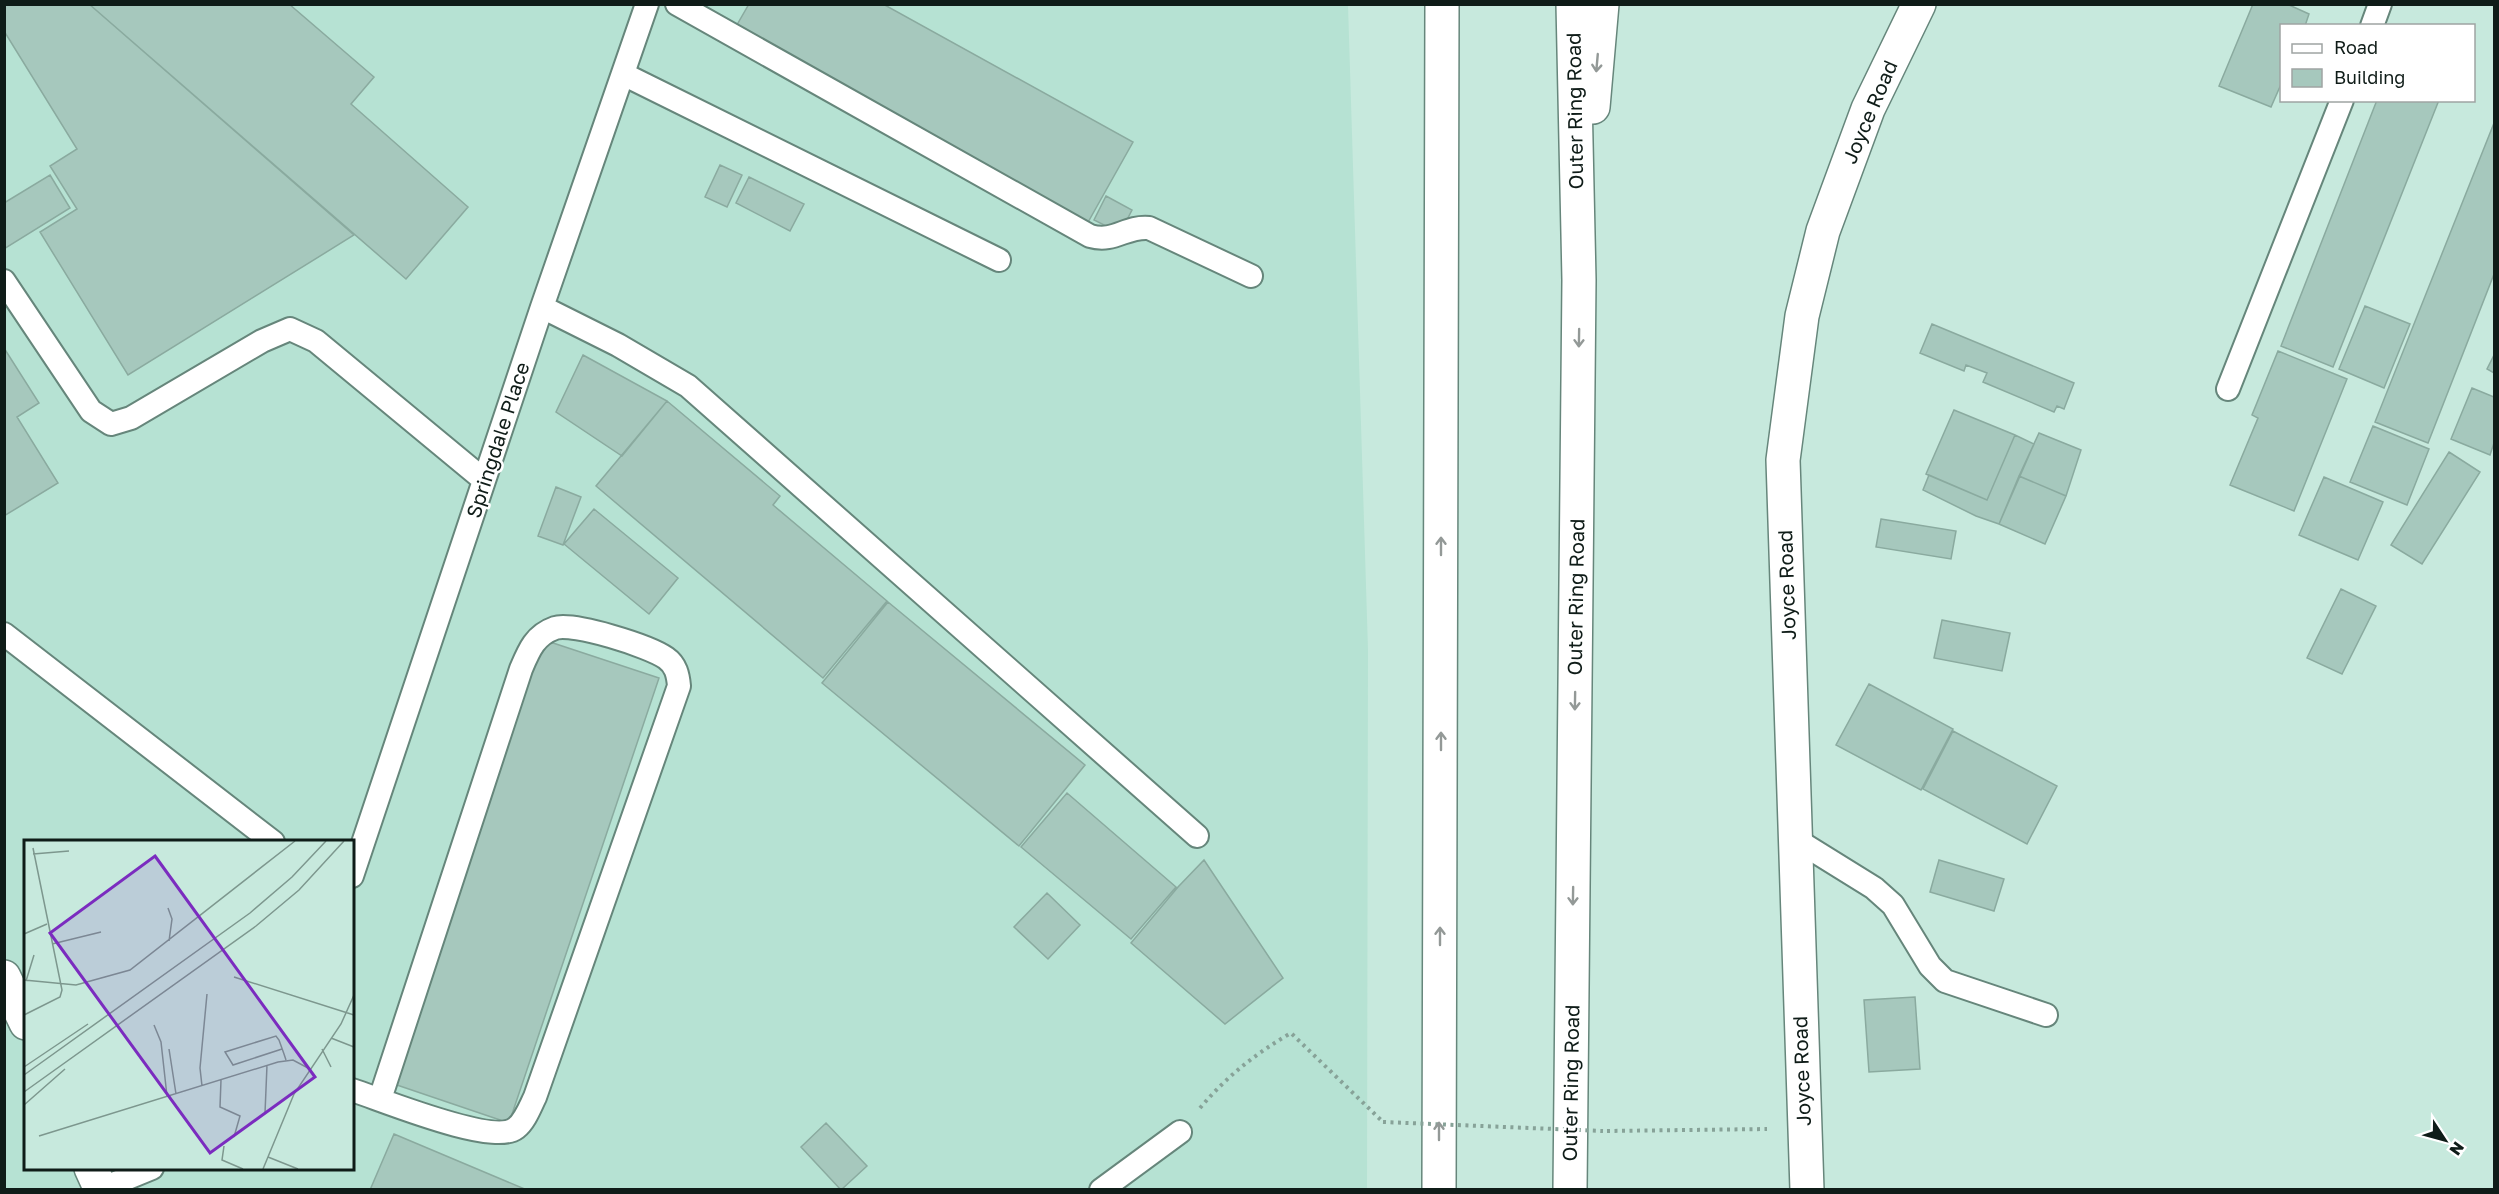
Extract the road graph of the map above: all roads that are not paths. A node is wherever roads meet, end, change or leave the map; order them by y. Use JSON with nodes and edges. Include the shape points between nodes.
{"nodes":[{"id":1,"x":647,"y":4,"type":"edge"},
{"id":2,"x":677,"y":4,"type":"edge"},
{"id":3,"x":1442,"y":4,"type":"edge"},
{"id":4,"x":1573,"y":4,"type":"edge"},
{"id":5,"x":1602,"y":4,"type":"edge"},
{"id":6,"x":1919,"y":4,"type":"edge"},
{"id":7,"x":2380,"y":4,"type":"edge"},
{"id":8,"x":2373,"y":24,"type":"edge"},
{"id":9,"x":623,"y":74,"type":"junction"},
{"id":10,"x":2341,"y":102,"type":"edge"},
{"id":11,"x":999,"y":260,"type":"dead end"},
{"id":12,"x":1251,"y":276,"type":"dead end"},
{"id":13,"x":1579,"y":280,"type":"junction"},
{"id":14,"x":4,"y":281,"type":"edge"},
{"id":15,"x":542,"y":307,"type":"junction"},
{"id":16,"x":2228,"y":389,"type":"dead end"},
{"id":17,"x":484,"y":480,"type":"junction"},
{"id":18,"x":4,"y":634,"type":"edge"},
{"id":19,"x":1197,"y":836,"type":"dead end"},
{"id":20,"x":1795,"y":839,"type":"junction"},
{"id":21,"x":270,"y":840,"type":"edge"},
{"id":22,"x":354,"y":870,"type":"edge"},
{"id":23,"x":2046,"y":1016,"type":"dead end"},
{"id":24,"x":354,"y":1091,"type":"edge"},
{"id":25,"x":380,"y":1099,"type":"junction"},
{"id":26,"x":1180,"y":1132,"type":"road end"},
{"id":27,"x":92,"y":1170,"type":"edge"},
{"id":28,"x":147,"y":1170,"type":"edge"},
{"id":29,"x":101,"y":1189,"type":"edge"},
{"id":30,"x":1101,"y":1190,"type":"edge"},
{"id":31,"x":1439,"y":1190,"type":"edge"},
{"id":32,"x":1570,"y":1190,"type":"edge"},
{"id":33,"x":1807,"y":1190,"type":"edge"}],
"edges":[{"from":1,"to":9,"type":"lane","name":"Springdale Place"},
{"from":2,"to":12,"type":"lane","via":[[1090,236],[1104,240],[1137,227],[1149,228]]},
{"from":31,"to":3,"type":"main road","one_way":true},
{"from":4,"to":13,"type":"main road","name":"Outer Ring Road"},
{"from":5,"to":13,"type":"main road","one_way":true},
{"from":6,"to":20,"type":"main road","name":"Joyce Road","via":[[1868,109],[1822,231],[1790,391],[1783,460]]},
{"from":7,"to":8,"type":"lane"},
{"from":9,"to":11,"type":"lane"},
{"from":9,"to":15,"type":"lane","name":"Springdale Place"},
{"from":10,"to":16,"type":"lane"},
{"from":13,"to":32,"type":"main road","name":"Outer Ring Road","one_way":true},
{"from":14,"to":17,"type":"lane","via":[[91,411],[111,424],[131,418],[262,341],[290,329],[316,340]]},
{"from":15,"to":17,"type":"lane","name":"Springdale Place"},
{"from":15,"to":19,"type":"lane","via":[[688,386]]},
{"from":17,"to":22,"type":"lane","name":"Springdale Place"},
{"from":18,"to":21,"type":"lane"},
{"from":20,"to":23,"type":"lane","via":[[1874,888],[1893,905],[1930,966],[1945,981]]},
{"from":20,"to":33,"type":"main road","name":"Joyce Road"},
{"from":24,"to":25,"type":"lane"},
{"from":25,"to":25,"type":"lane","via":[[488,1134],[504,1134],[523,1120],[535,1097],[679,686],[677,671],[667,659],[649,649],[566,625],[540,636],[531,646]]},
{"from":26,"to":30,"type":"lane"},
{"from":27,"to":29,"type":"main road"},
{"from":28,"to":29,"type":"lane"}]}
